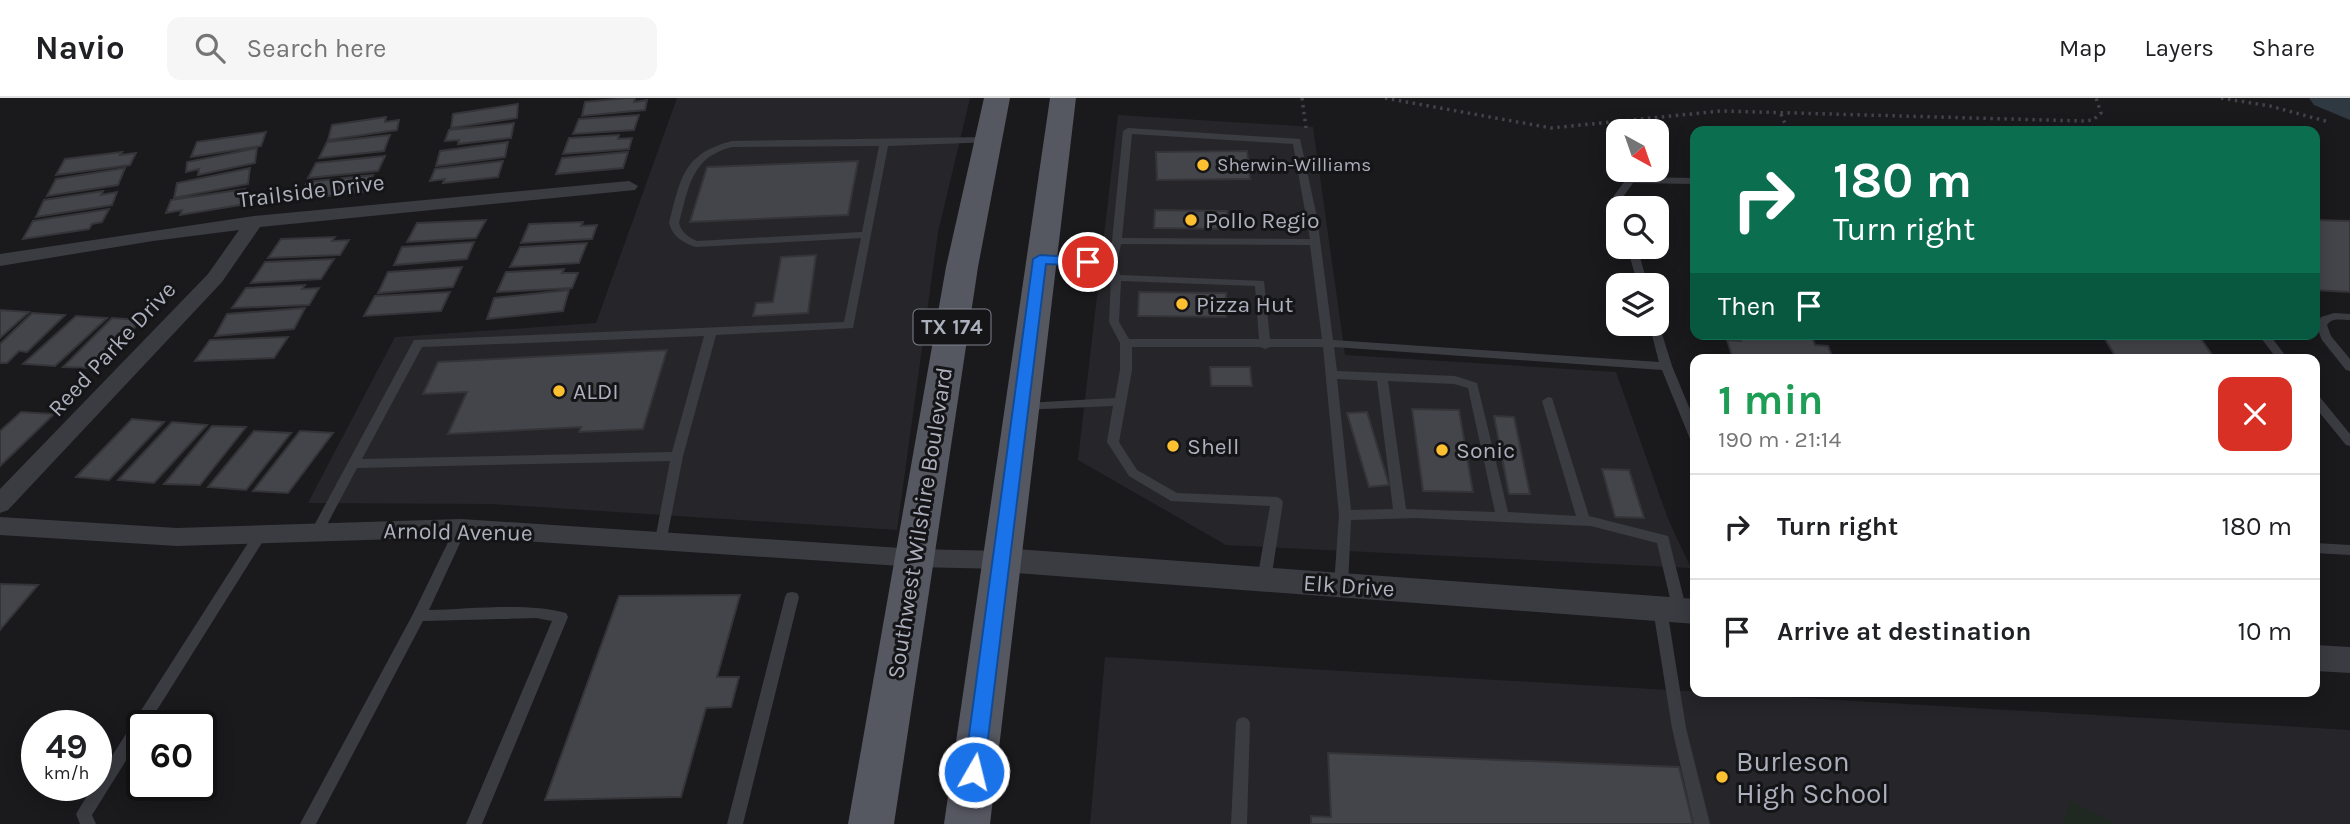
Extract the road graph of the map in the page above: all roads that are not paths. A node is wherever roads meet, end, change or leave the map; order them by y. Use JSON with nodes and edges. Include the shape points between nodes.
{"nodes":[{"id":1,"x":997,"y":98,"type":"edge"},
{"id":2,"x":1063,"y":98,"type":"edge"},
{"id":3,"x":988,"y":140,"type":"junction"},
{"id":4,"x":884,"y":143,"type":"junction"},
{"id":5,"x":1690,"y":181,"type":"edge"},
{"id":6,"x":629,"y":186,"type":"dead end"},
{"id":7,"x":1619,"y":196,"type":"edge"},
{"id":8,"x":254,"y":222,"type":"junction"},
{"id":9,"x":867,"y":235,"type":"junction"},
{"id":10,"x":1117,"y":241,"type":"junction"},
{"id":11,"x":1314,"y":242,"type":"junction"},
{"id":12,"x":1040,"y":259,"type":"junction"},
{"id":13,"x":0,"y":260,"type":"edge"},
{"id":14,"x":1112,"y":263,"type":"junction"},
{"id":15,"x":1116,"y":278,"type":"junction"},
{"id":16,"x":2350,"y":317,"type":"edge"},
{"id":17,"x":711,"y":332,"type":"junction"},
{"id":18,"x":1657,"y":336,"type":"edge"},
{"id":19,"x":2268,"y":340,"type":"edge"},
{"id":20,"x":1126,"y":343,"type":"junction"},
{"id":21,"x":1328,"y":344,"type":"junction"},
{"id":22,"x":1265,"y":345,"type":"junction"},
{"id":23,"x":2279,"y":354,"type":"edge"},
{"id":24,"x":1666,"y":366,"type":"junction"},
{"id":25,"x":2350,"y":367,"type":"edge"},
{"id":26,"x":1332,"y":375,"type":"junction"},
{"id":27,"x":1382,"y":377,"type":"junction"},
{"id":28,"x":1548,"y":401,"type":"dead end"},
{"id":29,"x":1120,"y":402,"type":"junction"},
{"id":30,"x":2320,"y":405,"type":"edge"},
{"id":31,"x":1020,"y":407,"type":"junction"},
{"id":32,"x":1690,"y":424,"type":"edge"},
{"id":33,"x":2350,"y":442,"type":"edge"},
{"id":34,"x":677,"y":456,"type":"junction"},
{"id":35,"x":353,"y":464,"type":"junction"},
{"id":36,"x":0,"y":505,"type":"edge"},
{"id":37,"x":1400,"y":513,"type":"junction"},
{"id":38,"x":1345,"y":514,"type":"junction"},
{"id":39,"x":1503,"y":517,"type":"junction"},
{"id":40,"x":1584,"y":521,"type":"junction"},
{"id":41,"x":0,"y":526,"type":"edge"},
{"id":42,"x":461,"y":528,"type":"junction"},
{"id":43,"x":316,"y":533,"type":"junction"},
{"id":44,"x":260,"y":535,"type":"junction"},
{"id":45,"x":661,"y":540,"type":"junction"},
{"id":46,"x":2320,"y":548,"type":"edge"},
{"id":47,"x":2350,"y":550,"type":"edge"},
{"id":48,"x":916,"y":558,"type":"junction"},
{"id":49,"x":1002,"y":560,"type":"junction"},
{"id":50,"x":1264,"y":580,"type":"junction"},
{"id":51,"x":1341,"y":585,"type":"junction"},
{"id":52,"x":792,"y":597,"type":"dead end"},
{"id":53,"x":1679,"y":610,"type":"edge"},
{"id":54,"x":419,"y":615,"type":"junction"},
{"id":55,"x":2320,"y":658,"type":"edge"},
{"id":56,"x":2350,"y":660,"type":"edge"},
{"id":57,"x":1242,"y":723,"type":"dead end"},
{"id":58,"x":88,"y":824,"type":"edge"},
{"id":59,"x":308,"y":824,"type":"edge"},
{"id":60,"x":474,"y":824,"type":"edge"},
{"id":61,"x":735,"y":824,"type":"edge"},
{"id":62,"x":871,"y":824,"type":"edge"},
{"id":63,"x":967,"y":824,"type":"edge"},
{"id":64,"x":1239,"y":824,"type":"edge"},
{"id":65,"x":1702,"y":824,"type":"edge"}],
"edges":[{"from":1,"to":3,"type":"main road","name":"Southwest Wilshire Boulevard","number":"TX 174"},
{"from":2,"to":12,"type":"main road"},
{"from":3,"to":4,"type":"lane"},
{"from":3,"to":48,"type":"main road","name":"Southwest Wilshire Boulevard","number":"TX 174","via":[[962,267]]},
{"from":4,"to":9,"type":"lane"},
{"from":4,"to":9,"type":"lane","via":[[715,148],[691,167],[674,223],[681,236],[696,244]]},
{"from":5,"to":7,"type":"lane","via":[[1630,180]]},
{"from":6,"to":8,"type":"street","name":"Trailside Drive"},
{"from":8,"to":13,"type":"street","name":"Trailside Drive"},
{"from":8,"to":36,"type":"street","name":"Reed Parke Drive","via":[[215,278]]},
{"from":9,"to":17,"type":"lane","via":[[849,325]]},
{"from":10,"to":11,"type":"lane"},
{"from":10,"to":11,"type":"lane","via":[[1128,131],[1297,141]]},
{"from":10,"to":14,"type":"lane"},
{"from":11,"to":21,"type":"lane"},
{"from":12,"to":14,"type":"lane"},
{"from":12,"to":31,"type":"main road"},
{"from":14,"to":15,"type":"lane"},
{"from":15,"to":20,"type":"lane","via":[[1114,322]]},
{"from":15,"to":22,"type":"lane","via":[[1260,283]]},
{"from":16,"to":25,"type":"lane","via":[[2334,316],[2321,325]]},
{"from":17,"to":34,"type":"lane"},
{"from":17,"to":35,"type":"lane","via":[[418,343]]},
{"from":18,"to":24,"type":"lane"},
{"from":19,"to":23,"type":"lane"},
{"from":20,"to":22,"type":"lane"},
{"from":20,"to":29,"type":"lane"},
{"from":21,"to":22,"type":"lane"},
{"from":21,"to":24,"type":"lane"},
{"from":21,"to":26,"type":"lane"},
{"from":24,"to":32,"type":"lane"},
{"from":26,"to":27,"type":"lane"},
{"from":26,"to":38,"type":"lane"},
{"from":27,"to":37,"type":"lane"},
{"from":27,"to":39,"type":"lane","via":[[1455,380],[1473,386]]},
{"from":28,"to":40,"type":"lane"},
{"from":29,"to":31,"type":"lane"},
{"from":29,"to":50,"type":"lane","via":[[1113,442],[1133,472],[1175,498],[1277,502]]},
{"from":30,"to":33,"type":"lane"},
{"from":31,"to":49,"type":"main road"},
{"from":34,"to":35,"type":"lane"},
{"from":34,"to":45,"type":"lane"},
{"from":35,"to":43,"type":"lane"},
{"from":37,"to":38,"type":"lane"},
{"from":37,"to":39,"type":"lane"},
{"from":38,"to":51,"type":"lane"},
{"from":39,"to":40,"type":"lane"},
{"from":40,"to":53,"type":"lane","via":[[1662,539]]},
{"from":41,"to":44,"type":"street","name":"Arnold Avenue","via":[[177,537]]},
{"from":42,"to":43,"type":"street","name":"Arnold Avenue"},
{"from":42,"to":45,"type":"street","name":"Arnold Avenue"},
{"from":42,"to":54,"type":"lane"},
{"from":43,"to":44,"type":"street","name":"Arnold Avenue"},
{"from":44,"to":58,"type":"lane","via":[[84,814]]},
{"from":45,"to":48,"type":"street","name":"Arnold Avenue"},
{"from":46,"to":47,"type":"lane"},
{"from":48,"to":49,"type":"street","name":"Arnold Avenue"},
{"from":48,"to":62,"type":"main road","name":"Southwest Wilshire Boulevard","number":"TX 174"},
{"from":49,"to":50,"type":"street","name":"Elk Drive"},
{"from":49,"to":63,"type":"main road"},
{"from":50,"to":51,"type":"street","name":"Elk Drive"},
{"from":51,"to":53,"type":"street","name":"Elk Drive"},
{"from":52,"to":61,"type":"lane"},
{"from":53,"to":65,"type":"lane","via":[[1679,729]]},
{"from":54,"to":59,"type":"lane"},
{"from":54,"to":60,"type":"lane","via":[[536,613],[561,618]]},
{"from":55,"to":56,"type":"street"},
{"from":57,"to":64,"type":"lane"}]}
